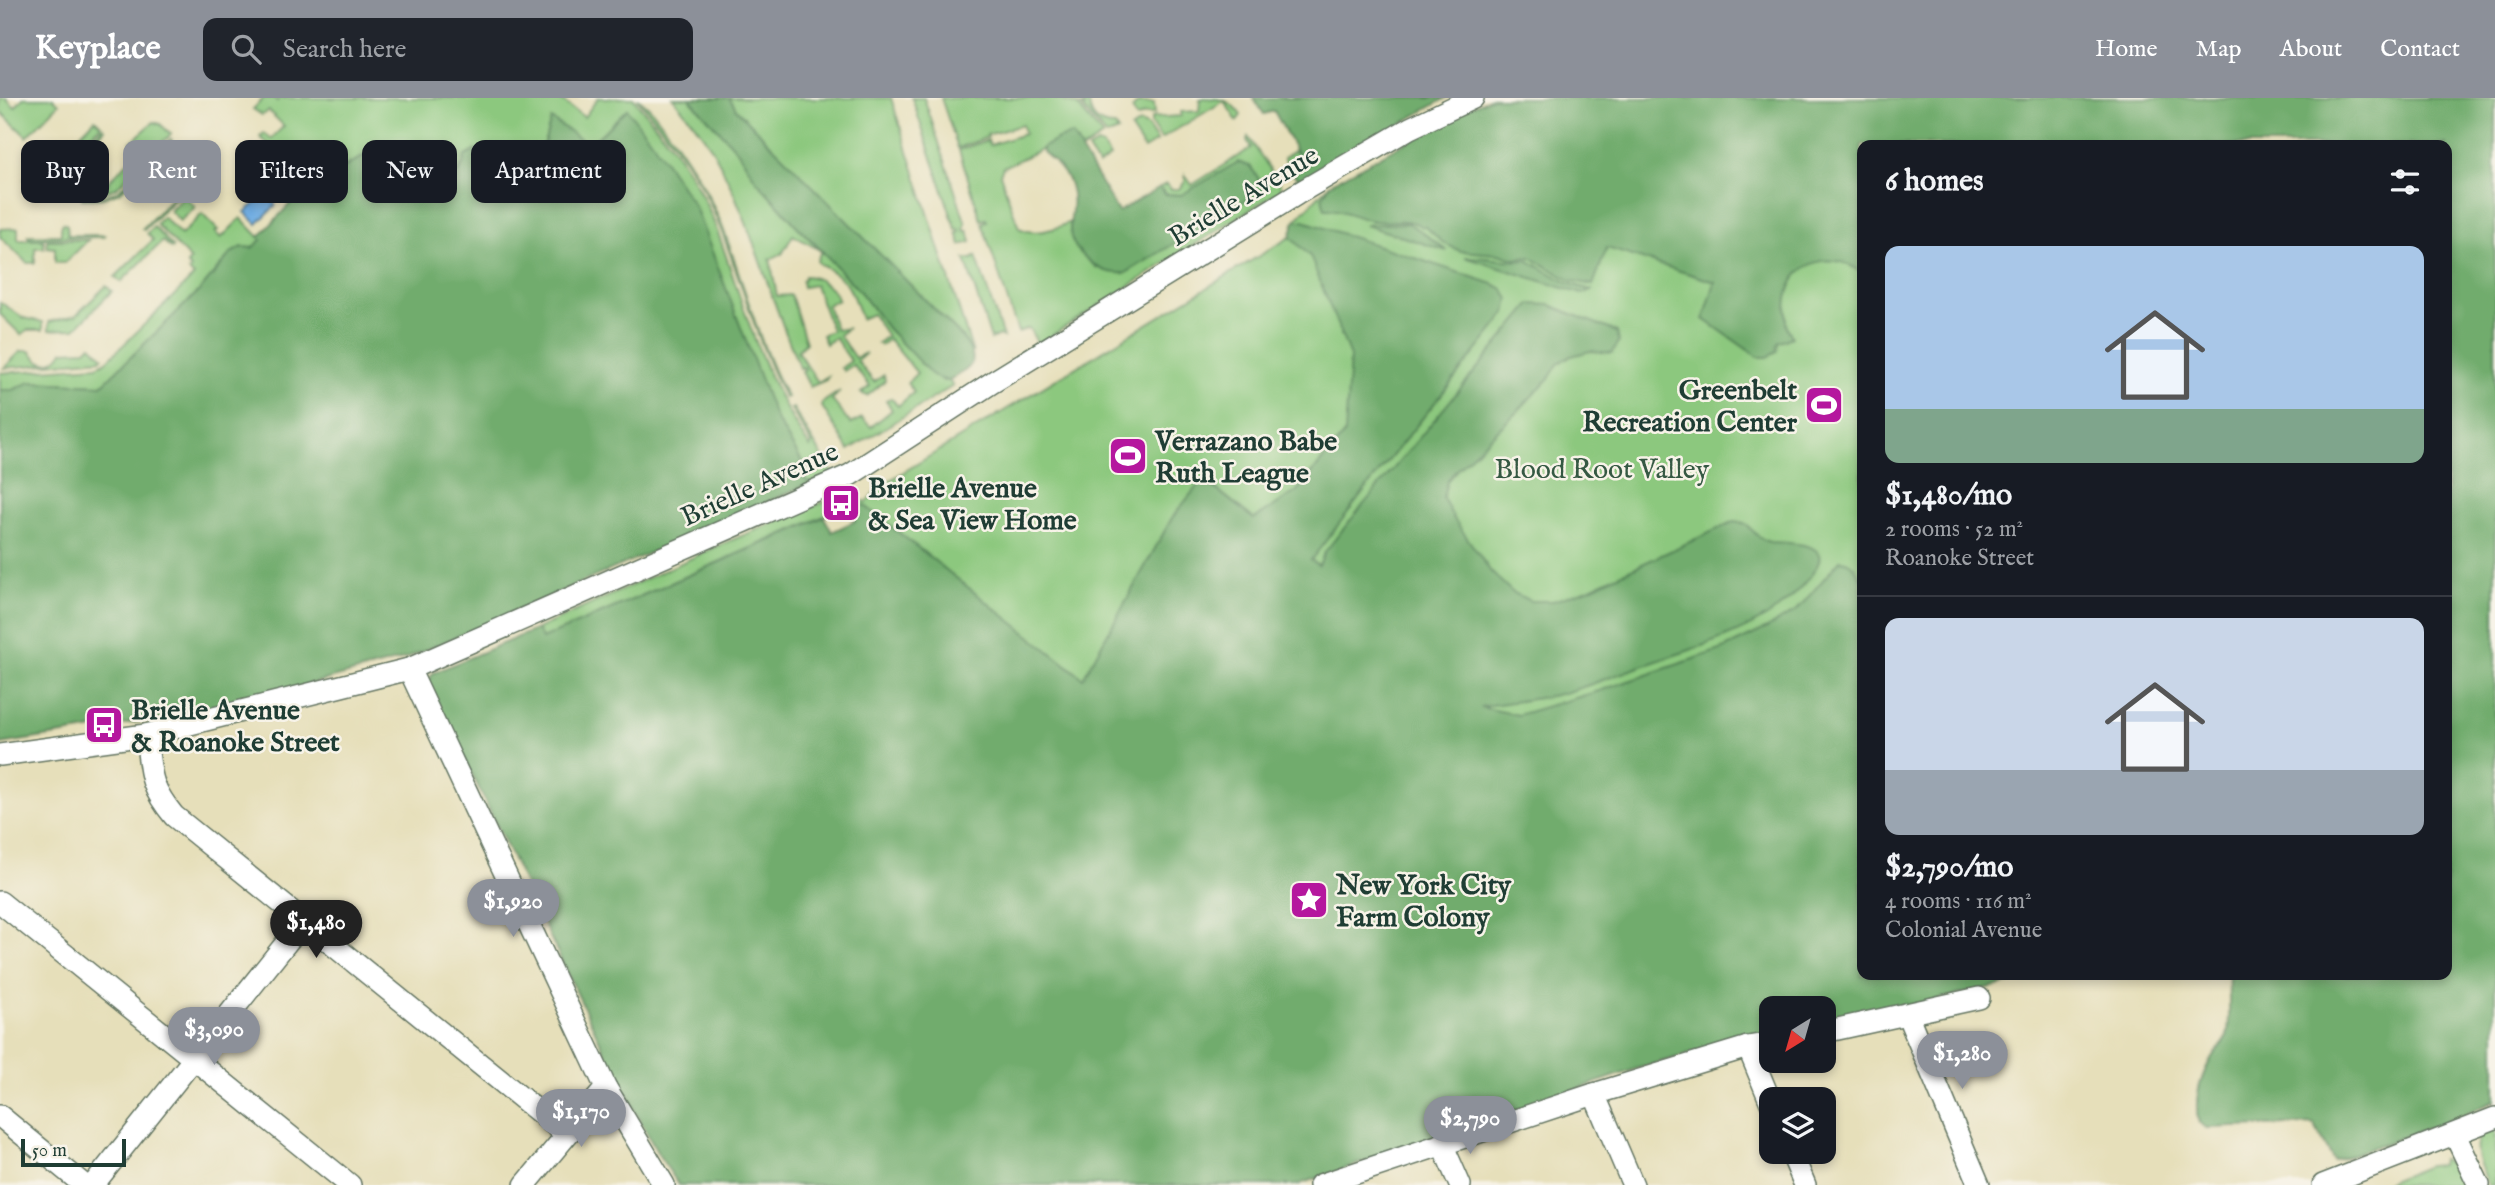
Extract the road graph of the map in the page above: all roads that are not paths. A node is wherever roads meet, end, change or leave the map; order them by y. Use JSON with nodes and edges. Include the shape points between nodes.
{"nodes":[{"id":1,"x":1473,"y":98,"type":"edge"},
{"id":2,"x":409,"y":669,"type":"junction"},
{"id":3,"x":146,"y":735,"type":"junction"},
{"id":4,"x":0,"y":755,"type":"edge"},
{"id":5,"x":0,"y":902,"type":"edge"},
{"id":6,"x":303,"y":922,"type":"junction"},
{"id":7,"x":1979,"y":998,"type":"dead end"},
{"id":8,"x":1907,"y":1014,"type":"junction"},
{"id":9,"x":1836,"y":1029,"type":"edge"},
{"id":10,"x":1759,"y":1045,"type":"edge"},
{"id":11,"x":1748,"y":1047,"type":"junction"},
{"id":12,"x":194,"y":1059,"type":"junction"},
{"id":13,"x":1764,"y":1087,"type":"edge"},
{"id":14,"x":606,"y":1088,"type":"junction"},
{"id":15,"x":1594,"y":1094,"type":"junction"},
{"id":16,"x":0,"y":1116,"type":"edge"},
{"id":17,"x":2495,"y":1118,"type":"edge"},
{"id":18,"x":566,"y":1134,"type":"junction"},
{"id":19,"x":2455,"y":1135,"type":"junction"},
{"id":20,"x":1442,"y":1144,"type":"junction"},
{"id":21,"x":1796,"y":1164,"type":"edge"},
{"id":22,"x":84,"y":1185,"type":"edge"},
{"id":23,"x":93,"y":1185,"type":"edge"},
{"id":24,"x":350,"y":1185,"type":"edge"},
{"id":25,"x":525,"y":1185,"type":"edge"},
{"id":26,"x":664,"y":1185,"type":"edge"},
{"id":27,"x":1320,"y":1185,"type":"edge"},
{"id":28,"x":1460,"y":1185,"type":"edge"},
{"id":29,"x":1633,"y":1185,"type":"edge"},
{"id":30,"x":1805,"y":1185,"type":"edge"},
{"id":31,"x":1979,"y":1185,"type":"edge"},
{"id":32,"x":2323,"y":1185,"type":"edge"},
{"id":33,"x":2479,"y":1185,"type":"edge"}],
"edges":[{"from":1,"to":2,"type":"street","name":"Brielle Avenue","via":[[1410,128],[1297,194],[850,475]]},
{"from":2,"to":3,"type":"street","name":"Brielle Avenue"},
{"from":2,"to":14,"type":"street"},
{"from":3,"to":4,"type":"street","name":"Brielle Avenue"},
{"from":3,"to":6,"type":"street","via":[[153,785],[174,816]]},
{"from":5,"to":12,"type":"street"},
{"from":6,"to":12,"type":"street"},
{"from":6,"to":18,"type":"street"},
{"from":7,"to":8,"type":"street"},
{"from":8,"to":9,"type":"street"},
{"from":8,"to":31,"type":"street"},
{"from":10,"to":11,"type":"street"},
{"from":11,"to":13,"type":"street"},
{"from":11,"to":15,"type":"street"},
{"from":12,"to":23,"type":"street"},
{"from":12,"to":24,"type":"street"},
{"from":14,"to":18,"type":"street"},
{"from":14,"to":26,"type":"street"},
{"from":15,"to":20,"type":"street"},
{"from":15,"to":29,"type":"street"},
{"from":16,"to":22,"type":"street"},
{"from":17,"to":19,"type":"street"},
{"from":18,"to":25,"type":"street"},
{"from":19,"to":32,"type":"street"},
{"from":19,"to":33,"type":"street"},
{"from":20,"to":27,"type":"street"},
{"from":20,"to":28,"type":"street"},
{"from":21,"to":30,"type":"street"}]}
